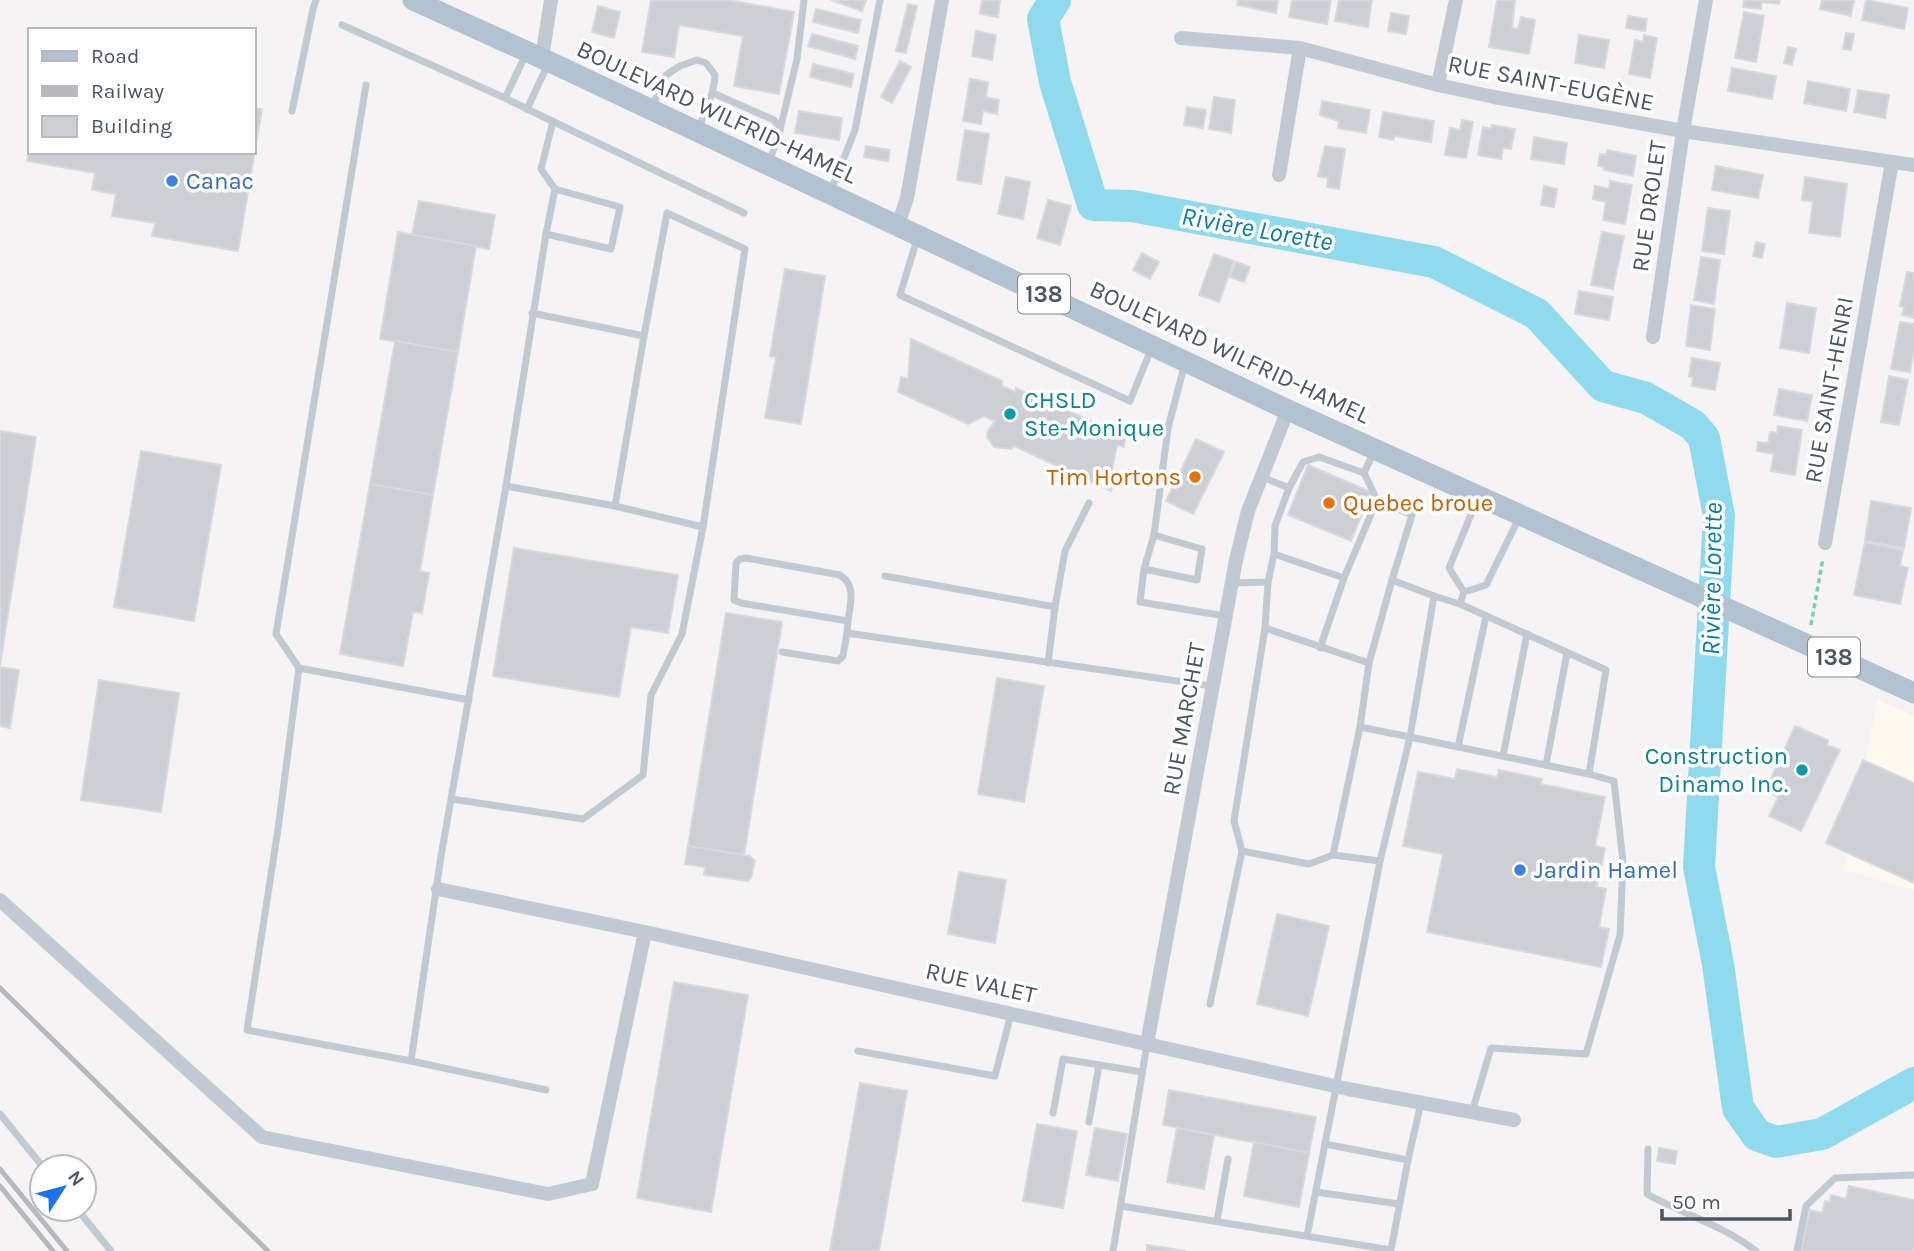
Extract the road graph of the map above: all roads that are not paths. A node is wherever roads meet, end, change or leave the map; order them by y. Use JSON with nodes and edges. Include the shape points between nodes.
{"nodes":[{"id":1,"x":316,"y":0,"type":"edge"},
{"id":2,"x":413,"y":0,"type":"edge"},
{"id":3,"x":551,"y":0,"type":"edge"},
{"id":4,"x":804,"y":0,"type":"edge"},
{"id":5,"x":880,"y":0,"type":"edge"},
{"id":6,"x":942,"y":0,"type":"edge"},
{"id":7,"x":1456,"y":0,"type":"edge"},
{"id":8,"x":1706,"y":0,"type":"edge"},
{"id":9,"x":342,"y":25,"type":"dead end"},
{"id":10,"x":1181,"y":38,"type":"dead end"},
{"id":11,"x":1300,"y":48,"type":"junction"},
{"id":12,"x":539,"y":57,"type":"junction"},
{"id":13,"x":366,"y":85,"type":"dead end"},
{"id":14,"x":1437,"y":85,"type":"junction"},
{"id":15,"x":713,"y":93,"type":"junction"},
{"id":16,"x":505,"y":98,"type":"junction"},
{"id":17,"x":527,"y":109,"type":"junction"},
{"id":18,"x":651,"y":110,"type":"junction"},
{"id":19,"x":292,"y":111,"type":"dead end"},
{"id":20,"x":553,"y":121,"type":"junction"},
{"id":21,"x":697,"y":131,"type":"junction"},
{"id":22,"x":1683,"y":131,"type":"junction"},
{"id":23,"x":779,"y":135,"type":"junction"},
{"id":24,"x":1892,"y":162,"type":"junction"},
{"id":25,"x":769,"y":165,"type":"junction"},
{"id":26,"x":1914,"y":165,"type":"edge"},
{"id":27,"x":1279,"y":175,"type":"dead end"},
{"id":28,"x":555,"y":189,"type":"junction"},
{"id":29,"x":830,"y":194,"type":"junction"},
{"id":30,"x":744,"y":213,"type":"dead end"},
{"id":31,"x":898,"y":225,"type":"junction"},
{"id":32,"x":546,"y":234,"type":"junction"},
{"id":33,"x":918,"y":235,"type":"junction"},
{"id":34,"x":532,"y":313,"type":"junction"},
{"id":35,"x":644,"y":336,"type":"junction"},
{"id":36,"x":1653,"y":337,"type":"dead end"},
{"id":37,"x":1152,"y":346,"type":"junction"},
{"id":38,"x":1185,"y":361,"type":"junction"},
{"id":39,"x":1288,"y":410,"type":"junction"},
{"id":40,"x":1375,"y":449,"type":"junction"},
{"id":41,"x":1364,"y":473,"type":"junction"},
{"id":42,"x":1261,"y":477,"type":"junction"},
{"id":43,"x":506,"y":486,"type":"junction"},
{"id":44,"x":1289,"y":488,"type":"junction"},
{"id":45,"x":1479,"y":496,"type":"junction"},
{"id":46,"x":1377,"y":500,"type":"junction"},
{"id":47,"x":1089,"y":503,"type":"dead end"},
{"id":48,"x":615,"y":506,"type":"junction"},
{"id":49,"x":1520,"y":515,"type":"junction"},
{"id":50,"x":703,"y":527,"type":"junction"},
{"id":51,"x":1153,"y":535,"type":"junction"},
{"id":52,"x":1825,"y":543,"type":"road end"},
{"id":53,"x":1274,"y":554,"type":"junction"},
{"id":54,"x":1144,"y":569,"type":"junction"},
{"id":55,"x":885,"y":576,"type":"dead end"},
{"id":56,"x":1344,"y":578,"type":"junction"},
{"id":57,"x":1392,"y":580,"type":"junction"},
{"id":58,"x":1268,"y":582,"type":"junction"},
{"id":59,"x":1232,"y":583,"type":"junction"},
{"id":60,"x":1464,"y":592,"type":"junction"},
{"id":61,"x":1434,"y":596,"type":"junction"},
{"id":62,"x":1460,"y":604,"type":"junction"},
{"id":63,"x":1055,"y":607,"type":"junction"},
{"id":64,"x":1226,"y":616,"type":"junction"},
{"id":65,"x":1486,"y":616,"type":"junction"},
{"id":66,"x":848,"y":621,"type":"junction"},
{"id":67,"x":1265,"y":628,"type":"junction"},
{"id":68,"x":848,"y":634,"type":"junction"},
{"id":69,"x":1527,"y":634,"type":"junction"},
{"id":70,"x":1320,"y":648,"type":"junction"},
{"id":71,"x":782,"y":652,"type":"dead end"},
{"id":72,"x":1567,"y":653,"type":"junction"},
{"id":73,"x":1048,"y":663,"type":"junction"},
{"id":74,"x":1369,"y":663,"type":"junction"},
{"id":75,"x":299,"y":668,"type":"junction"},
{"id":76,"x":1213,"y":687,"type":"junction"},
{"id":77,"x":1914,"y":693,"type":"edge"},
{"id":78,"x":469,"y":700,"type":"junction"},
{"id":79,"x":1360,"y":727,"type":"junction"},
{"id":80,"x":1410,"y":737,"type":"junction"},
{"id":81,"x":1458,"y":747,"type":"junction"},
{"id":82,"x":1503,"y":756,"type":"junction"},
{"id":83,"x":1546,"y":765,"type":"junction"},
{"id":84,"x":1589,"y":774,"type":"junction"},
{"id":85,"x":452,"y":800,"type":"junction"},
{"id":86,"x":1242,"y":851,"type":"junction"},
{"id":87,"x":1333,"y":855,"type":"junction"},
{"id":88,"x":1380,"y":861,"type":"junction"},
{"id":89,"x":438,"y":889,"type":"junction"},
{"id":90,"x":0,"y":900,"type":"edge"},
{"id":91,"x":645,"y":932,"type":"junction"},
{"id":92,"x":1210,"y":1004,"type":"dead end"},
{"id":93,"x":1011,"y":1013,"type":"junction"},
{"id":94,"x":1147,"y":1044,"type":"junction"},
{"id":95,"x":858,"y":1051,"type":"dead end"},
{"id":96,"x":411,"y":1061,"type":"junction"},
{"id":97,"x":1100,"y":1065,"type":"junction"},
{"id":98,"x":1142,"y":1072,"type":"junction"},
{"id":99,"x":1335,"y":1086,"type":"junction"},
{"id":100,"x":545,"y":1090,"type":"dead end"},
{"id":101,"x":1422,"y":1102,"type":"junction"},
{"id":102,"x":1053,"y":1113,"type":"dead end"},
{"id":103,"x":1471,"y":1113,"type":"junction"},
{"id":104,"x":0,"y":1114,"type":"edge"},
{"id":105,"x":1514,"y":1120,"type":"dead end"},
{"id":106,"x":1088,"y":1122,"type":"dead end"},
{"id":107,"x":1325,"y":1144,"type":"junction"},
{"id":108,"x":1648,"y":1149,"type":"dead end"},
{"id":109,"x":32,"y":1153,"type":"edge"},
{"id":110,"x":1228,"y":1159,"type":"dead end"},
{"id":111,"x":1408,"y":1160,"type":"junction"},
{"id":112,"x":1914,"y":1175,"type":"edge"},
{"id":113,"x":1316,"y":1192,"type":"junction"},
{"id":114,"x":1399,"y":1204,"type":"junction"},
{"id":115,"x":1121,"y":1206,"type":"junction"},
{"id":116,"x":1217,"y":1222,"type":"junction"},
{"id":117,"x":88,"y":1223,"type":"edge"},
{"id":118,"x":1307,"y":1236,"type":"junction"},
{"id":119,"x":1394,"y":1250,"type":"edge"},
{"id":120,"x":111,"y":1251,"type":"edge"},
{"id":121,"x":1113,"y":1251,"type":"edge"},
{"id":122,"x":1756,"y":1251,"type":"edge"},
{"id":123,"x":1797,"y":1251,"type":"edge"}],
"edges":[{"from":1,"to":19,"type":"lane"},
{"from":2,"to":12,"type":"main road","name":"BOULEVARD WILFRID-HAMEL","number":"138"},
{"from":3,"to":12,"type":"street"},
{"from":4,"to":23,"type":"lane"},
{"from":5,"to":29,"type":"lane","via":[[855,130]]},
{"from":6,"to":31,"type":"street","via":[[908,198]]},
{"from":7,"to":14,"type":"street"},
{"from":8,"to":22,"type":"street","name":"RUE DROLET"},
{"from":9,"to":16,"type":"lane"},
{"from":10,"to":11,"type":"street","name":"RUE SAINT-EUGÈNE"},
{"from":11,"to":14,"type":"street","name":"RUE SAINT-EUGÈNE"},
{"from":11,"to":27,"type":"street"},
{"from":12,"to":16,"type":"lane"},
{"from":12,"to":17,"type":"lane"},
{"from":12,"to":18,"type":"main road","name":"BOULEVARD WILFRID-HAMEL","number":"138"},
{"from":13,"to":75,"type":"lane","via":[[276,634]]},
{"from":14,"to":22,"type":"street","name":"RUE SAINT-EUGÈNE"},
{"from":15,"to":18,"type":"lane","via":[[715,75],[697,60],[666,75]]},
{"from":15,"to":21,"type":"lane"},
{"from":15,"to":23,"type":"lane","via":[[774,120]]},
{"from":16,"to":17,"type":"lane"},
{"from":17,"to":20,"type":"lane"},
{"from":18,"to":21,"type":"main road","name":"BOULEVARD WILFRID-HAMEL","number":"138"},
{"from":20,"to":28,"type":"lane","via":[[541,169]]},
{"from":20,"to":30,"type":"lane"},
{"from":21,"to":25,"type":"main road","name":"BOULEVARD WILFRID-HAMEL","number":"138"},
{"from":22,"to":24,"type":"street","name":"RUE SAINT-EUGÈNE"},
{"from":22,"to":36,"type":"street","name":"RUE DROLET"},
{"from":23,"to":25,"type":"lane"},
{"from":24,"to":26,"type":"street","name":"RUE SAINT-EUGÈNE"},
{"from":24,"to":52,"type":"street","name":"RUE SAINT-HENRI"},
{"from":25,"to":29,"type":"main road","name":"BOULEVARD WILFRID-HAMEL","number":"138"},
{"from":28,"to":32,"type":"lane"},
{"from":28,"to":32,"type":"lane","via":[[620,207],[618,218],[611,249]]},
{"from":29,"to":31,"type":"main road","name":"BOULEVARD WILFRID-HAMEL","number":"138"},
{"from":31,"to":33,"type":"main road","name":"BOULEVARD WILFRID-HAMEL","number":"138"},
{"from":32,"to":34,"type":"lane"},
{"from":33,"to":37,"type":"main road","name":"BOULEVARD WILFRID-HAMEL","number":"138"},
{"from":33,"to":37,"type":"lane","via":[[900,295],[1130,401]]},
{"from":34,"to":35,"type":"lane"},
{"from":34,"to":43,"type":"lane"},
{"from":35,"to":48,"type":"lane"},
{"from":35,"to":50,"type":"lane","via":[[667,212],[745,249]]},
{"from":37,"to":38,"type":"main road","name":"BOULEVARD WILFRID-HAMEL","number":"138"},
{"from":38,"to":39,"type":"main road","name":"BOULEVARD WILFRID-HAMEL","number":"138"},
{"from":38,"to":51,"type":"lane","via":[[1168,428]]},
{"from":39,"to":40,"type":"main road","name":"BOULEVARD WILFRID-HAMEL","number":"138"},
{"from":39,"to":42,"type":"street","name":"RUE MARCHET"},
{"from":40,"to":41,"type":"lane"},
{"from":40,"to":45,"type":"main road","name":"BOULEVARD WILFRID-HAMEL","number":"138"},
{"from":41,"to":44,"type":"lane","via":[[1319,457],[1303,462]]},
{"from":41,"to":46,"type":"lane"},
{"from":42,"to":44,"type":"lane"},
{"from":42,"to":59,"type":"street","name":"RUE MARCHET","via":[[1248,511]]},
{"from":43,"to":48,"type":"lane"},
{"from":43,"to":78,"type":"lane"},
{"from":44,"to":53,"type":"lane","via":[[1275,526]]},
{"from":45,"to":49,"type":"main road","name":"BOULEVARD WILFRID-HAMEL","number":"138"},
{"from":45,"to":60,"type":"lane","via":[[1449,568]]},
{"from":46,"to":56,"type":"lane"},
{"from":46,"to":57,"type":"lane","via":[[1412,515]]},
{"from":47,"to":63,"type":"lane","via":[[1065,551]]},
{"from":48,"to":50,"type":"lane"},
{"from":49,"to":60,"type":"lane","via":[[1486,585]]},
{"from":49,"to":77,"type":"main road","name":"BOULEVARD WILFRID-HAMEL","number":"138"},
{"from":50,"to":85,"type":"lane","via":[[682,634],[651,695],[643,775],[583,819]]},
{"from":51,"to":54,"type":"lane"},
{"from":51,"to":54,"type":"lane","via":[[1202,548],[1197,580]]},
{"from":53,"to":56,"type":"lane"},
{"from":53,"to":58,"type":"lane"},
{"from":54,"to":64,"type":"lane","via":[[1140,602]]},
{"from":55,"to":63,"type":"lane"},
{"from":56,"to":70,"type":"lane"},
{"from":57,"to":61,"type":"lane"},
{"from":57,"to":74,"type":"lane"},
{"from":58,"to":59,"type":"lane"},
{"from":58,"to":67,"type":"lane"},
{"from":59,"to":64,"type":"street","name":"RUE MARCHET"},
{"from":60,"to":62,"type":"lane"},
{"from":61,"to":62,"type":"lane"},
{"from":61,"to":80,"type":"lane"},
{"from":62,"to":65,"type":"lane"},
{"from":63,"to":73,"type":"lane"},
{"from":64,"to":76,"type":"street","name":"RUE MARCHET"},
{"from":65,"to":69,"type":"lane"},
{"from":65,"to":81,"type":"lane"},
{"from":66,"to":66,"type":"lane","via":[[852,593],[841,575],[746,558],[736,563],[734,600]]},
{"from":66,"to":68,"type":"lane"},
{"from":67,"to":70,"type":"lane"},
{"from":67,"to":86,"type":"lane","via":[[1234,821]]},
{"from":68,"to":71,"type":"lane","via":[[838,661]]},
{"from":68,"to":73,"type":"lane"},
{"from":69,"to":72,"type":"lane"},
{"from":69,"to":82,"type":"lane"},
{"from":70,"to":74,"type":"lane"},
{"from":72,"to":83,"type":"lane"},
{"from":72,"to":84,"type":"lane","via":[[1606,670]]},
{"from":73,"to":76,"type":"lane"},
{"from":74,"to":79,"type":"lane"},
{"from":75,"to":78,"type":"lane"},
{"from":75,"to":96,"type":"lane","via":[[247,1030]]},
{"from":76,"to":94,"type":"street","name":"RUE MARCHET"},
{"from":78,"to":85,"type":"lane"},
{"from":79,"to":80,"type":"lane"},
{"from":79,"to":87,"type":"lane"},
{"from":80,"to":81,"type":"lane"},
{"from":80,"to":88,"type":"lane"},
{"from":81,"to":82,"type":"lane"},
{"from":82,"to":83,"type":"lane"},
{"from":83,"to":84,"type":"lane"},
{"from":84,"to":103,"type":"lane","via":[[1614,781],[1623,862],[1620,935],[1586,1054],[1491,1048]]},
{"from":85,"to":89,"type":"lane"},
{"from":86,"to":87,"type":"lane","via":[[1309,864]]},
{"from":86,"to":92,"type":"lane"},
{"from":87,"to":88,"type":"lane"},
{"from":88,"to":99,"type":"lane"},
{"from":89,"to":91,"type":"street","name":"RUE VALET"},
{"from":89,"to":96,"type":"lane"},
{"from":90,"to":91,"type":"street","via":[[262,1137],[548,1194],[592,1184]]},
{"from":91,"to":93,"type":"street","name":"RUE VALET"},
{"from":93,"to":94,"type":"street","name":"RUE VALET"},
{"from":93,"to":95,"type":"lane","via":[[995,1076]]},
{"from":94,"to":98,"type":"lane"},
{"from":94,"to":99,"type":"street","name":"RUE VALET"},
{"from":96,"to":100,"type":"lane"},
{"from":97,"to":98,"type":"lane"},
{"from":97,"to":102,"type":"lane","via":[[1063,1059]]},
{"from":97,"to":106,"type":"lane"},
{"from":98,"to":115,"type":"lane"},
{"from":99,"to":101,"type":"street","name":"RUE VALET"},
{"from":99,"to":107,"type":"lane"},
{"from":101,"to":103,"type":"street","name":"RUE VALET"},
{"from":101,"to":111,"type":"lane"},
{"from":103,"to":105,"type":"street","name":"RUE VALET"},
{"from":104,"to":109,"type":"lane"},
{"from":107,"to":111,"type":"lane"},
{"from":107,"to":113,"type":"lane"},
{"from":108,"to":122,"type":"lane","via":[[1647,1194],[1733,1234]]},
{"from":110,"to":116,"type":"lane"},
{"from":111,"to":114,"type":"lane"},
{"from":112,"to":123,"type":"lane","via":[[1835,1178],[1805,1206]]},
{"from":113,"to":114,"type":"lane"},
{"from":113,"to":118,"type":"lane"},
{"from":114,"to":119,"type":"lane"},
{"from":115,"to":116,"type":"lane"},
{"from":115,"to":121,"type":"lane"},
{"from":116,"to":118,"type":"lane"},
{"from":117,"to":120,"type":"lane"},
{"from":118,"to":119,"type":"lane"}]}
